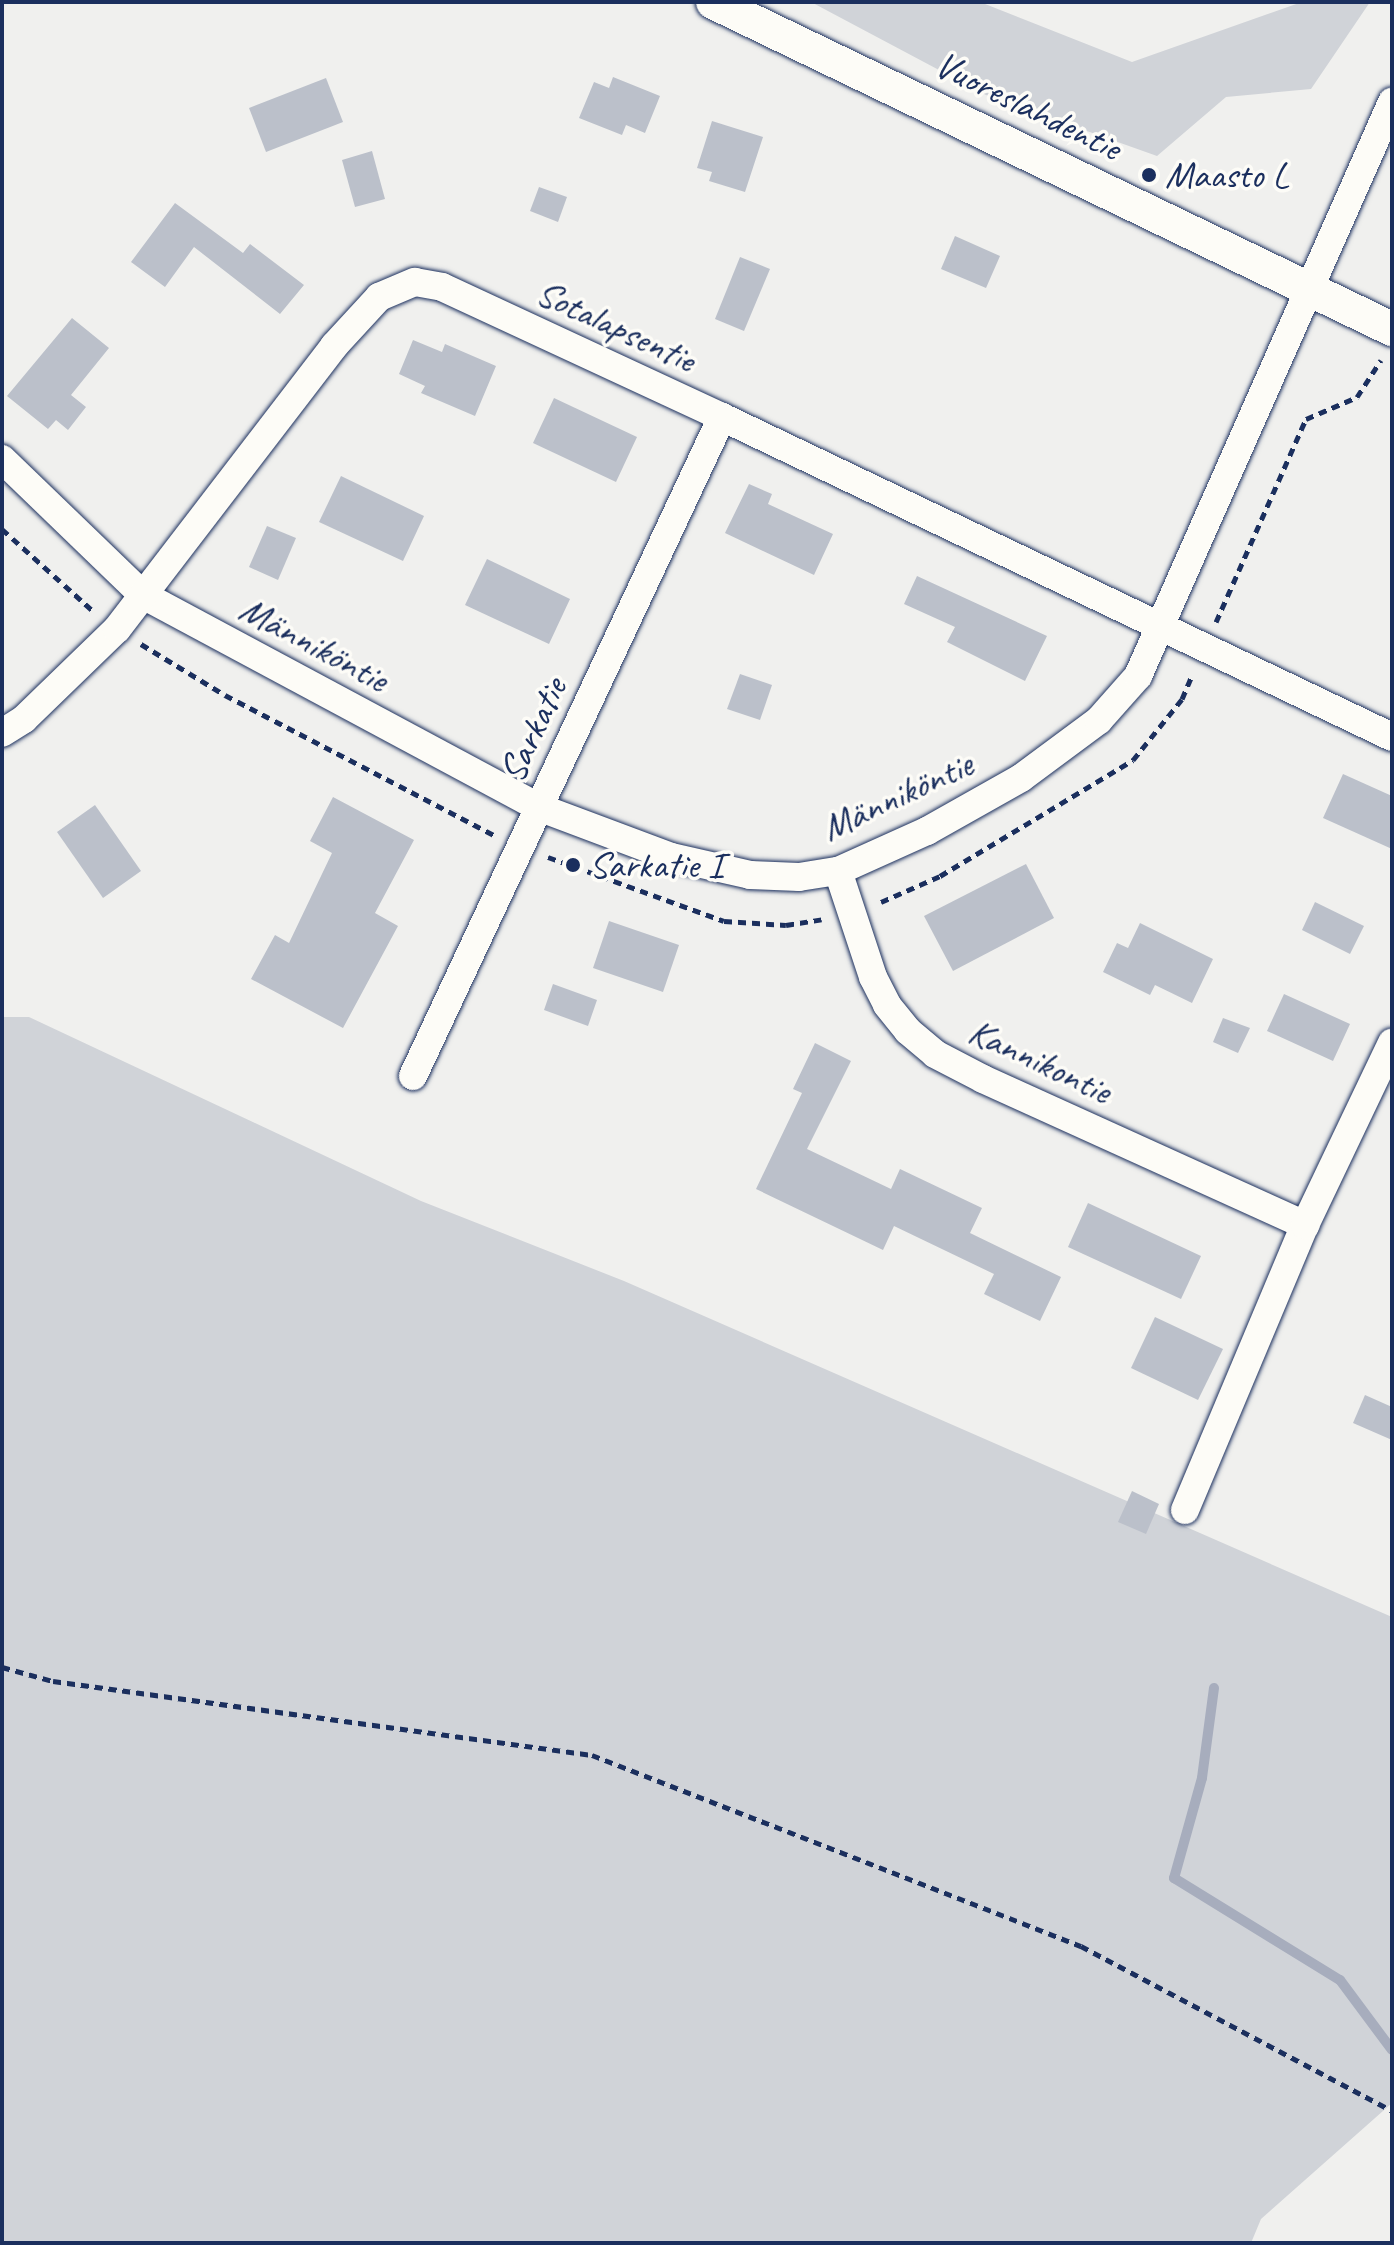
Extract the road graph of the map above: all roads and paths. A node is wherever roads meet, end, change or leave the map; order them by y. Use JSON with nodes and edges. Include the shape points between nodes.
{"nodes":[{"id":1,"x":713,"y":2,"type":"edge"},
{"id":2,"x":1392,"y":102,"type":"edge"},
{"id":3,"x":1308,"y":286,"type":"junction"},
{"id":4,"x":1389,"y":339,"type":"edge"},
{"id":5,"x":722,"y":417,"type":"junction"},
{"id":6,"x":2,"y":459,"type":"edge"},
{"id":7,"x":2,"y":529,"type":"edge"},
{"id":8,"x":143,"y":595,"type":"junction"},
{"id":9,"x":1161,"y":627,"type":"junction"},
{"id":10,"x":117,"y":629,"type":"junction"},
{"id":11,"x":1204,"y":647,"type":"junction"},
{"id":12,"x":2,"y":733,"type":"edge"},
{"id":13,"x":1392,"y":737,"type":"edge"},
{"id":14,"x":538,"y":807,"type":"junction"},
{"id":15,"x":521,"y":849,"type":"junction"},
{"id":16,"x":838,"y":871,"type":"junction"},
{"id":17,"x":852,"y":914,"type":"junction"},
{"id":18,"x":1392,"y":1043,"type":"edge"},
{"id":19,"x":413,"y":1076,"type":"dead end"},
{"id":20,"x":1305,"y":1225,"type":"junction"},
{"id":21,"x":1185,"y":1510,"type":"dead end"},
{"id":22,"x":2,"y":1667,"type":"edge"},
{"id":23,"x":1392,"y":2111,"type":"edge"}],
"edges":[{"from":1,"to":3,"type":"street","name":"Vuoreslahdentie"},
{"from":2,"to":3,"type":"street","name":"Männiköntie"},
{"from":3,"to":4,"type":"street","name":"Vuoreslahdentie"},
{"from":3,"to":9,"type":"street","name":"Männiköntie"},
{"from":4,"to":11,"type":"path","via":[[1357,397],[1306,419]]},
{"from":5,"to":8,"type":"street","name":"Sotalapsentie","via":[[442,287],[415,282],[379,297],[334,346]]},
{"from":5,"to":9,"type":"street","name":"Sotalapsentie"},
{"from":5,"to":14,"type":"street","name":"Sarkatie"},
{"from":6,"to":8,"type":"street","name":"Männiköntie"},
{"from":7,"to":10,"type":"path","via":[[65,590]]},
{"from":8,"to":10,"type":"street","name":"Sotalapsentie"},
{"from":8,"to":14,"type":"street","name":"Männiköntie"},
{"from":9,"to":11,"type":"street","name":"Sotalapsentie"},
{"from":9,"to":16,"type":"street","name":"Männiköntie","via":[[1138,676],[1099,720],[1021,778],[927,831]]},
{"from":10,"to":12,"type":"street","name":"Sotalapsentie","via":[[24,719]]},
{"from":10,"to":15,"type":"path","via":[[225,695]]},
{"from":11,"to":13,"type":"street","name":"Sotalapsentie"},
{"from":11,"to":17,"type":"path","via":[[1182,699],[1133,760],[940,876]]},
{"from":14,"to":15,"type":"street","name":"Sarkatie"},
{"from":14,"to":16,"type":"street","name":"Männiköntie","via":[[671,857],[750,875],[799,877]]},
{"from":15,"to":17,"type":"path","via":[[724,921],[786,925]]},
{"from":15,"to":19,"type":"street","name":"Sarkatie"},
{"from":16,"to":17,"type":"street","name":"Kannikontie"},
{"from":17,"to":20,"type":"street","name":"Kannikontie","via":[[887,1005],[935,1054]]},
{"from":18,"to":20,"type":"street"},
{"from":20,"to":21,"type":"street"},
{"from":22,"to":23,"type":"path","via":[[53,1681],[592,1755],[1081,1946]]}]}
